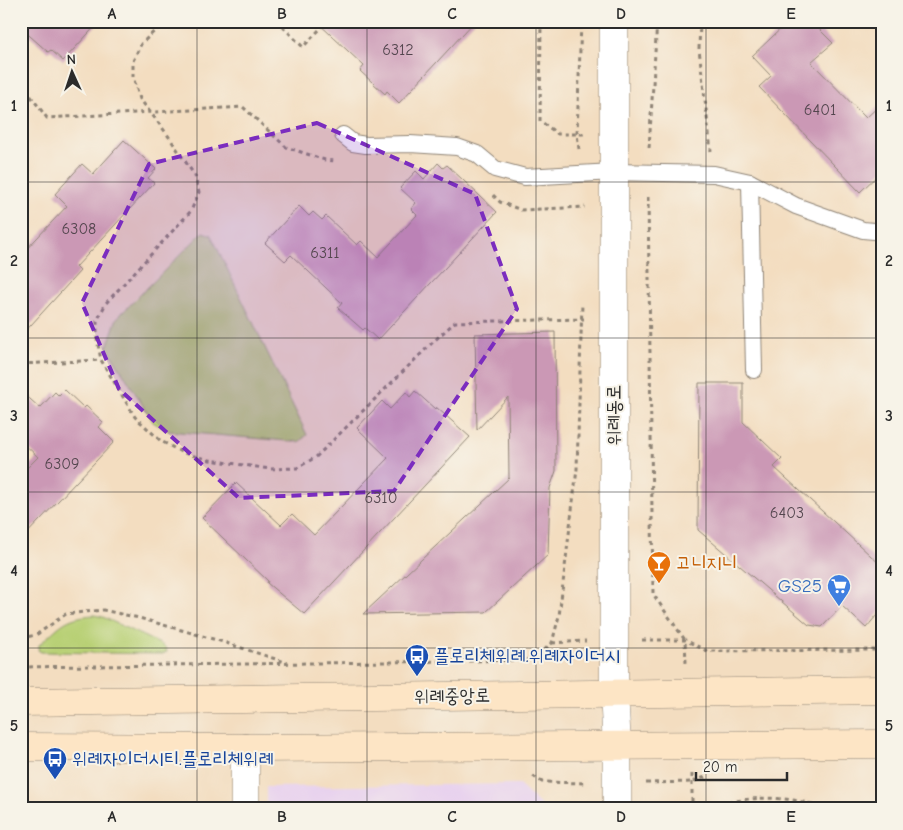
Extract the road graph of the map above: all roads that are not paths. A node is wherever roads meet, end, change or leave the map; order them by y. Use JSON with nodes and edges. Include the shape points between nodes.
{"nodes":[{"id":1,"x":614,"y":21,"type":"edge"},
{"id":2,"x":343,"y":136,"type":"dead end"},
{"id":3,"x":613,"y":172,"type":"junction"},
{"id":4,"x":750,"y":182,"type":"junction"},
{"id":5,"x":874,"y":231,"type":"dead end"},
{"id":6,"x":754,"y":370,"type":"dead end"},
{"id":7,"x":882,"y":690,"type":"edge"},
{"id":8,"x":614,"y":693,"type":"junction"},
{"id":9,"x":21,"y":702,"type":"edge"},
{"id":10,"x":882,"y":744,"type":"edge"},
{"id":11,"x":618,"y":745,"type":"junction"},
{"id":12,"x":21,"y":747,"type":"edge"},
{"id":13,"x":244,"y":748,"type":"junction"},
{"id":14,"x":245,"y":809,"type":"edge"},
{"id":15,"x":617,"y":809,"type":"edge"}],
"edges":[{"from":1,"to":3,"type":"street","name":"위례동로"},
{"from":2,"to":3,"type":"lane","via":[[353,143],[366,145],[457,147],[477,154],[495,169],[525,177]]},
{"from":3,"to":4,"type":"lane","via":[[714,174]]},
{"from":3,"to":8,"type":"street","name":"위례동로"},
{"from":4,"to":5,"type":"lane","via":[[796,206]]},
{"from":4,"to":6,"type":"lane"},
{"from":7,"to":8,"type":"main road","name":"위례중앙로"},
{"from":8,"to":9,"type":"main road","name":"위례중앙로"},
{"from":8,"to":11,"type":"street","name":"위례동로"},
{"from":10,"to":11,"type":"main road"},
{"from":11,"to":13,"type":"main road"},
{"from":11,"to":15,"type":"street","name":"위례동로"},
{"from":12,"to":13,"type":"main road"},
{"from":13,"to":14,"type":"street"}]}
